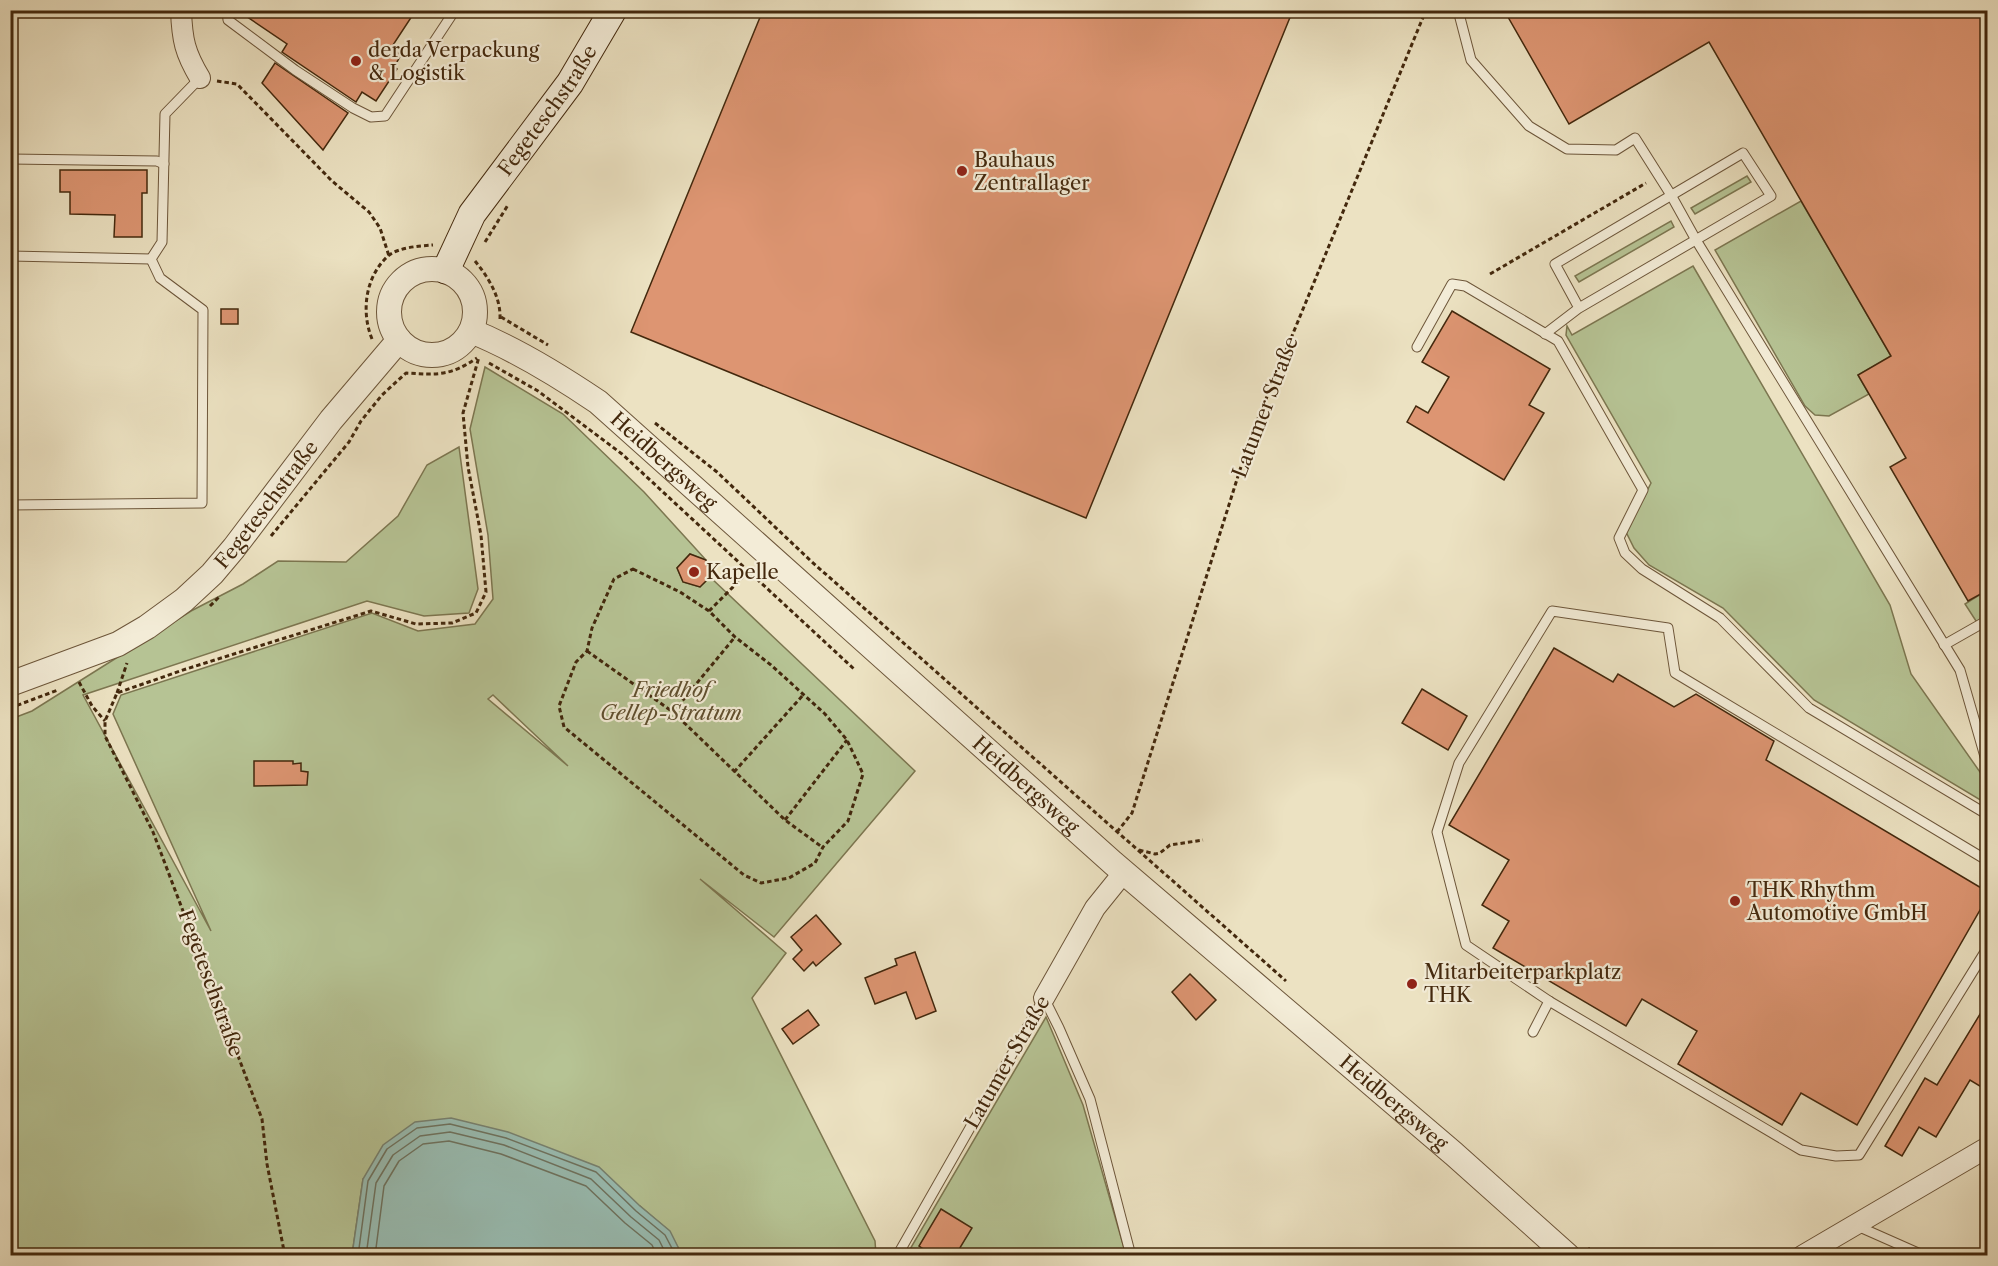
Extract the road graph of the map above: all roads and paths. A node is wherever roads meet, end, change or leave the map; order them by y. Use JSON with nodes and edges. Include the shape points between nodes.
{"nodes":[{"id":1,"x":181,"y":10,"type":"edge"},
{"id":2,"x":227,"y":10,"type":"edge"},
{"id":3,"x":455,"y":10,"type":"edge"},
{"id":4,"x":613,"y":10,"type":"edge"},
{"id":5,"x":1426,"y":10,"type":"edge"},
{"id":6,"x":1458,"y":10,"type":"edge"},
{"id":7,"x":200,"y":78,"type":"junction"},
{"id":8,"x":10,"y":159,"type":"edge"},
{"id":9,"x":164,"y":164,"type":"junction"},
{"id":10,"x":1646,"y":183,"type":"dead end"},
{"id":11,"x":1671,"y":195,"type":"junction"},
{"id":12,"x":510,"y":203,"type":"dead end"},
{"id":13,"x":1696,"y":240,"type":"junction"},
{"id":14,"x":10,"y":256,"type":"edge"},
{"id":15,"x":389,"y":256,"type":"junction"},
{"id":16,"x":460,"y":257,"type":"junction"},
{"id":17,"x":151,"y":259,"type":"junction"},
{"id":18,"x":1490,"y":274,"type":"dead end"},
{"id":19,"x":1579,"y":308,"type":"junction"},
{"id":20,"x":501,"y":317,"type":"dead end"},
{"id":21,"x":471,"y":331,"type":"junction"},
{"id":22,"x":1545,"y":334,"type":"junction"},
{"id":23,"x":1417,"y":347,"type":"dead end"},
{"id":24,"x":392,"y":349,"type":"junction"},
{"id":25,"x":406,"y":373,"type":"dead end"},
{"id":26,"x":10,"y":505,"type":"edge"},
{"id":27,"x":812,"y":562,"type":"dead end"},
{"id":28,"x":748,"y":572,"type":"junction"},
{"id":29,"x":709,"y":611,"type":"junction"},
{"id":30,"x":1988,"y":620,"type":"edge"},
{"id":31,"x":735,"y":637,"type":"junction"},
{"id":32,"x":1944,"y":645,"type":"junction"},
{"id":33,"x":587,"y":651,"type":"junction"},
{"id":34,"x":127,"y":662,"type":"dead end"},
{"id":35,"x":854,"y":669,"type":"dead end"},
{"id":36,"x":79,"y":682,"type":"dead end"},
{"id":37,"x":10,"y":684,"type":"edge"},
{"id":38,"x":117,"y":693,"type":"junction"},
{"id":39,"x":804,"y":694,"type":"junction"},
{"id":40,"x":673,"y":712,"type":"junction"},
{"id":41,"x":105,"y":722,"type":"junction"},
{"id":42,"x":847,"y":740,"type":"junction"},
{"id":43,"x":1988,"y":767,"type":"edge"},
{"id":44,"x":734,"y":772,"type":"junction"},
{"id":45,"x":1988,"y":815,"type":"edge"},
{"id":46,"x":785,"y":820,"type":"junction"},
{"id":47,"x":1117,"y":832,"type":"junction"},
{"id":48,"x":1203,"y":840,"type":"dead end"},
{"id":49,"x":823,"y":847,"type":"junction"},
{"id":50,"x":1137,"y":849,"type":"junction"},
{"id":51,"x":1988,"y":861,"type":"edge"},
{"id":52,"x":1124,"y":872,"type":"junction"},
{"id":53,"x":1988,"y":947,"type":"edge"},
{"id":54,"x":1290,"y":984,"type":"dead end"},
{"id":55,"x":1044,"y":998,"type":"junction"},
{"id":56,"x":1549,"y":1001,"type":"junction"},
{"id":57,"x":1533,"y":1032,"type":"dead end"},
{"id":58,"x":1988,"y":1146,"type":"edge"},
{"id":59,"x":1855,"y":1225,"type":"junction"},
{"id":60,"x":285,"y":1256,"type":"edge"},
{"id":61,"x":897,"y":1256,"type":"edge"},
{"id":62,"x":1131,"y":1256,"type":"edge"},
{"id":63,"x":1568,"y":1256,"type":"edge"},
{"id":64,"x":1802,"y":1256,"type":"edge"},
{"id":65,"x":1924,"y":1256,"type":"edge"}],
"edges":[{"from":1,"to":7,"type":"street","via":[[188,57]]},
{"from":2,"to":3,"type":"lane","via":[[228,20],[295,70],[371,117],[385,116]]},
{"from":4,"to":16,"type":"main road","name":"Fegeteschstraße","via":[[570,83],[472,214]]},
{"from":5,"to":47,"type":"path","name":"Latumer Straße","via":[[1250,438],[1131,813]]},
{"from":6,"to":11,"type":"lane","via":[[1471,60],[1529,126],[1567,148],[1616,150],[1635,138]]},
{"from":7,"to":9,"type":"lane","via":[[165,114]]},
{"from":7,"to":15,"type":"path","via":[[237,84],[332,181],[369,212],[380,228]]},
{"from":8,"to":9,"type":"lane"},
{"from":9,"to":17,"type":"lane","via":[[162,242]]},
{"from":10,"to":18,"type":"path"},
{"from":11,"to":13,"type":"lane"},
{"from":11,"to":13,"type":"lane","via":[[1743,153],[1771,196]]},
{"from":11,"to":19,"type":"lane","via":[[1555,264]]},
{"from":12,"to":16,"type":"path"},
{"from":13,"to":19,"type":"lane"},
{"from":13,"to":32,"type":"lane"},
{"from":14,"to":17,"type":"lane"},
{"from":15,"to":16,"type":"path","via":[[415,246],[435,244]]},
{"from":15,"to":24,"type":"path","via":[[376,272],[365,309],[372,340]]},
{"from":16,"to":20,"type":"path","via":[[474,260],[490,279]]},
{"from":16,"to":21,"type":"street","via":[[457,276],[467,285],[476,308]]},
{"from":16,"to":24,"type":"street","via":[[418,270],[396,287],[388,315]]},
{"from":17,"to":26,"type":"lane","via":[[160,278],[203,310],[202,503]]},
{"from":19,"to":22,"type":"lane"},
{"from":21,"to":24,"type":"street","via":[[457,347],[438,355]]},
{"from":21,"to":52,"type":"street","name":"Heidbergsweg","via":[[563,378],[598,402]]},
{"from":22,"to":23,"type":"lane","via":[[1465,286],[1452,284]]},
{"from":22,"to":45,"type":"lane","via":[[1558,341],[1643,490],[1619,538],[1625,553],[1642,569],[1720,618],[1809,708]]},
{"from":24,"to":25,"type":"path"},
{"from":24,"to":37,"type":"street","name":"Fegeteschstraße","via":[[331,420],[234,548],[184,600],[118,644]]},
{"from":27,"to":47,"type":"path"},
{"from":28,"to":29,"type":"path"},
{"from":28,"to":35,"type":"path"},
{"from":28,"to":38,"type":"path","via":[[604,440],[538,391],[478,357],[463,413],[486,592],[476,613],[452,623],[416,624],[371,611]]},
{"from":29,"to":31,"type":"path"},
{"from":29,"to":33,"type":"path","via":[[633,569],[614,579],[592,627]]},
{"from":30,"to":32,"type":"lane"},
{"from":31,"to":39,"type":"path"},
{"from":31,"to":40,"type":"path"},
{"from":32,"to":43,"type":"lane","via":[[1960,670]]},
{"from":33,"to":40,"type":"path"},
{"from":33,"to":49,"type":"path","via":[[576,662],[559,706],[564,727],[744,875],[761,883],[789,878],[815,863]]},
{"from":34,"to":38,"type":"path"},
{"from":36,"to":41,"type":"path"},
{"from":38,"to":41,"type":"path"},
{"from":39,"to":42,"type":"path"},
{"from":39,"to":44,"type":"path"},
{"from":40,"to":44,"type":"path"},
{"from":41,"to":60,"type":"path","name":"Fegeteschstraße","via":[[105,736],[153,832],[262,1119]]},
{"from":42,"to":46,"type":"path"},
{"from":42,"to":49,"type":"path","via":[[863,774],[848,821]]},
{"from":44,"to":46,"type":"path"},
{"from":46,"to":49,"type":"path"},
{"from":47,"to":50,"type":"path"},
{"from":48,"to":50,"type":"path","via":[[1170,846],[1155,854]]},
{"from":50,"to":54,"type":"path"},
{"from":51,"to":56,"type":"lane","via":[[1675,673],[1668,628],[1552,610],[1459,763],[1437,832],[1466,945]]},
{"from":52,"to":55,"type":"street","name":"Latumer Straße","via":[[1095,908]]},
{"from":52,"to":63,"type":"street","name":"Heidbergsweg","via":[[1446,1146]]},
{"from":53,"to":56,"type":"lane","via":[[1859,1155],[1801,1150]]},
{"from":55,"to":61,"type":"lane","name":"Latumer Straße"},
{"from":55,"to":62,"type":"lane","via":[[1090,1099]]},
{"from":56,"to":57,"type":"lane"},
{"from":58,"to":59,"type":"street"},
{"from":59,"to":64,"type":"street"},
{"from":59,"to":65,"type":"lane"}]}
